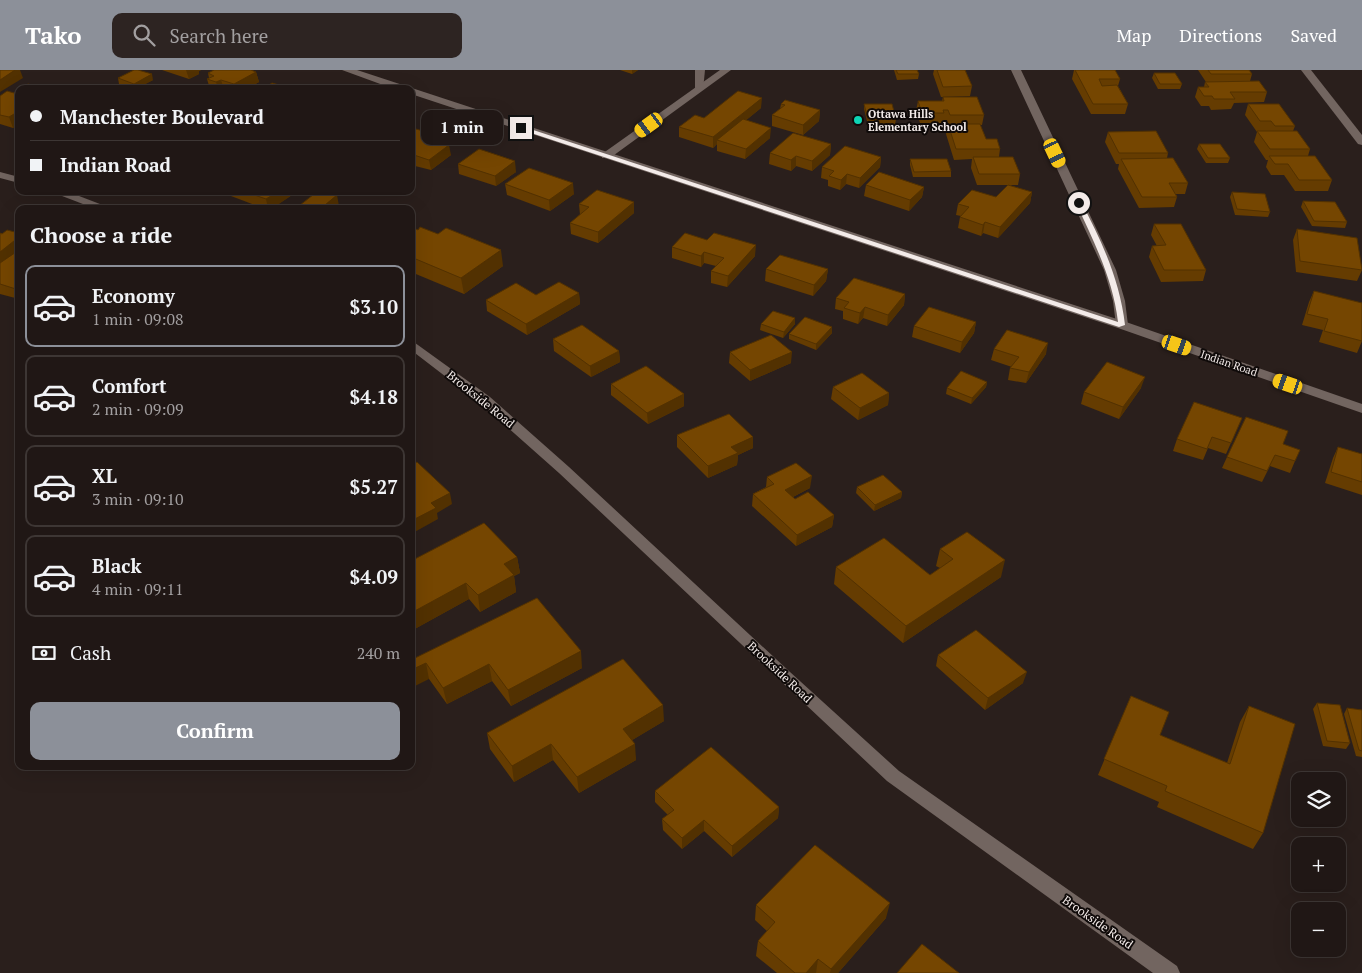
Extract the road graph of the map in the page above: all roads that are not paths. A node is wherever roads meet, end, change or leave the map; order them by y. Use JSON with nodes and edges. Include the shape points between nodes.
{"nodes":[{"id":1,"x":347,"y":70,"type":"edge"},
{"id":2,"x":700,"y":70,"type":"edge"},
{"id":3,"x":726,"y":70,"type":"edge"},
{"id":4,"x":1016,"y":70,"type":"edge"},
{"id":5,"x":1306,"y":70,"type":"edge"},
{"id":6,"x":392,"y":85,"type":"edge"},
{"id":7,"x":700,"y":88,"type":"junction"},
{"id":8,"x":415,"y":92,"type":"edge"},
{"id":9,"x":1362,"y":142,"type":"edge"},
{"id":10,"x":606,"y":156,"type":"junction"},
{"id":11,"x":0,"y":175,"type":"edge"},
{"id":12,"x":15,"y":179,"type":"edge"},
{"id":13,"x":66,"y":195,"type":"edge"},
{"id":14,"x":96,"y":205,"type":"edge"},
{"id":15,"x":1122,"y":325,"type":"junction"},
{"id":16,"x":415,"y":347,"type":"edge"},
{"id":17,"x":1362,"y":410,"type":"edge"},
{"id":18,"x":1170,"y":973,"type":"edge"}],
"edges":[{"from":1,"to":6,"type":"street"},
{"from":2,"to":7,"type":"street"},
{"from":3,"to":7,"type":"street"},
{"from":4,"to":15,"type":"street","via":[[1110,270]]},
{"from":5,"to":9,"type":"street"},
{"from":7,"to":10,"type":"street"},
{"from":8,"to":10,"type":"street","name":"Indian Road"},
{"from":10,"to":15,"type":"street","name":"Indian Road"},
{"from":11,"to":12,"type":"street"},
{"from":13,"to":14,"type":"street"},
{"from":15,"to":17,"type":"street","name":"Indian Road"},
{"from":16,"to":18,"type":"street","name":"Brookside Road","via":[[485,400],[564,470],[893,776]]}]}
